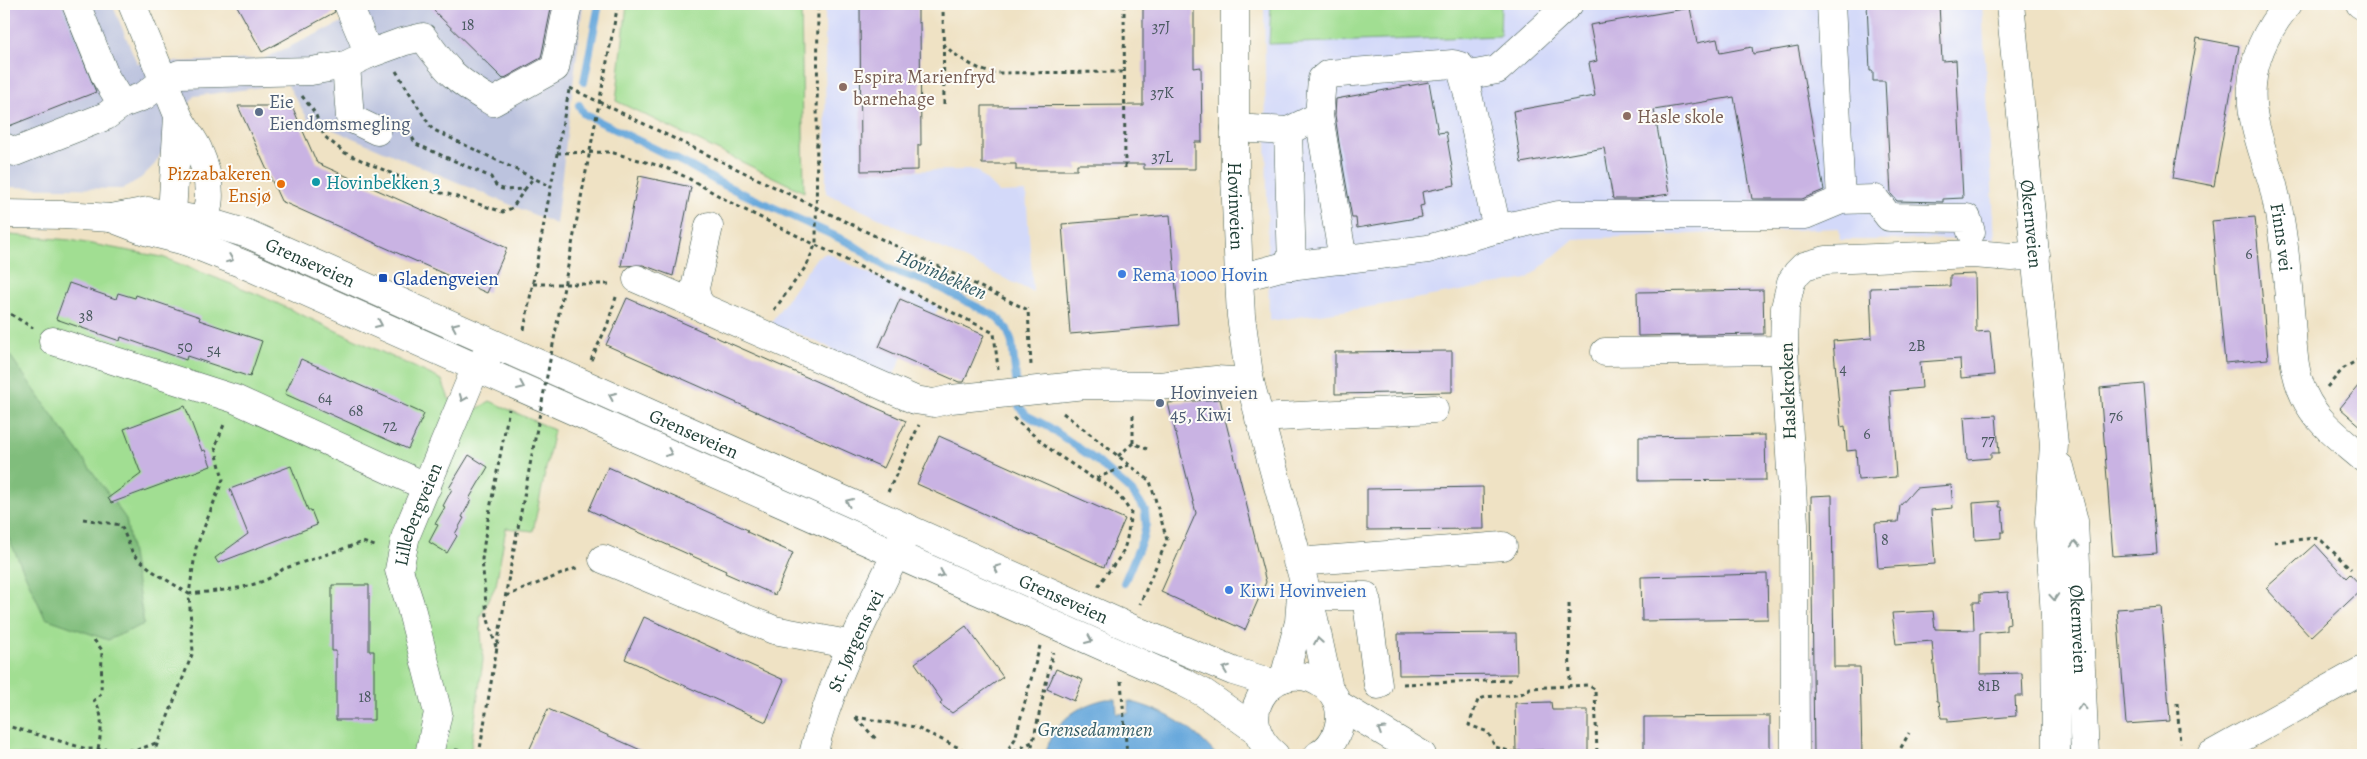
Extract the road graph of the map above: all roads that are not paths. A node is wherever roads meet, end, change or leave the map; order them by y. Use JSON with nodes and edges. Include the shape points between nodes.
{"nodes":[{"id":1,"x":76,"y":4,"type":"edge"},
{"id":2,"x":132,"y":4,"type":"edge"},
{"id":3,"x":348,"y":4,"type":"edge"},
{"id":4,"x":568,"y":4,"type":"edge"},
{"id":5,"x":1235,"y":4,"type":"edge"},
{"id":6,"x":1569,"y":4,"type":"edge"},
{"id":7,"x":1831,"y":4,"type":"edge"},
{"id":8,"x":2010,"y":4,"type":"edge"},
{"id":9,"x":2288,"y":4,"type":"edge"},
{"id":10,"x":2360,"y":4,"type":"edge"},
{"id":11,"x":2363,"y":6,"type":"edge"},
{"id":12,"x":358,"y":59,"type":"junction"},
{"id":13,"x":1464,"y":76,"type":"junction"},
{"id":14,"x":164,"y":80,"type":"junction"},
{"id":15,"x":122,"y":104,"type":"junction"},
{"id":16,"x":178,"y":116,"type":"junction"},
{"id":17,"x":1319,"y":116,"type":"junction"},
{"id":18,"x":1236,"y":128,"type":"junction"},
{"id":19,"x":390,"y":129,"type":"road end"},
{"id":20,"x":1288,"y":131,"type":"junction"},
{"id":21,"x":4,"y":147,"type":"edge"},
{"id":22,"x":1841,"y":200,"type":"junction"},
{"id":23,"x":4,"y":214,"type":"edge"},
{"id":24,"x":172,"y":214,"type":"junction"},
{"id":25,"x":111,"y":218,"type":"junction"},
{"id":26,"x":204,"y":221,"type":"junction"},
{"id":27,"x":709,"y":226,"type":"dead end"},
{"id":28,"x":1496,"y":229,"type":"junction"},
{"id":29,"x":1971,"y":232,"type":"dead end"},
{"id":30,"x":185,"y":241,"type":"junction"},
{"id":31,"x":2036,"y":255,"type":"junction"},
{"id":32,"x":1343,"y":260,"type":"junction"},
{"id":33,"x":1292,"y":266,"type":"junction"},
{"id":34,"x":1239,"y":278,"type":"junction"},
{"id":35,"x":631,"y":281,"type":"road end"},
{"id":36,"x":704,"y":309,"type":"junction"},
{"id":37,"x":53,"y":341,"type":"road end"},
{"id":38,"x":511,"y":342,"type":"junction"},
{"id":39,"x":1784,"y":350,"type":"junction"},
{"id":40,"x":1605,"y":352,"type":"dead end"},
{"id":41,"x":476,"y":367,"type":"junction"},
{"id":42,"x":1250,"y":382,"type":"junction"},
{"id":43,"x":1434,"y":409,"type":"dead end"},
{"id":44,"x":1259,"y":418,"type":"junction"},
{"id":45,"x":2054,"y":444,"type":"junction"},
{"id":46,"x":2363,"y":458,"type":"edge"},
{"id":47,"x":426,"y":486,"type":"junction"},
{"id":48,"x":908,"y":528,"type":"junction"},
{"id":49,"x":1503,"y":546,"type":"dead end"},
{"id":50,"x":896,"y":554,"type":"junction"},
{"id":51,"x":603,"y":559,"type":"road end"},
{"id":52,"x":1307,"y":580,"type":"junction"},
{"id":53,"x":854,"y":645,"type":"junction"},
{"id":54,"x":2363,"y":670,"type":"edge"},
{"id":55,"x":1278,"y":680,"type":"junction"},
{"id":56,"x":1378,"y":685,"type":"road end"},
{"id":57,"x":1334,"y":697,"type":"junction"},
{"id":58,"x":1266,"y":747,"type":"edge"},
{"id":59,"x":1326,"y":754,"type":"edge"},
{"id":60,"x":429,"y":755,"type":"edge"},
{"id":61,"x":813,"y":755,"type":"edge"},
{"id":62,"x":1422,"y":755,"type":"edge"},
{"id":63,"x":1795,"y":755,"type":"edge"},
{"id":64,"x":2056,"y":755,"type":"edge"},
{"id":65,"x":2084,"y":755,"type":"edge"},
{"id":66,"x":2211,"y":755,"type":"edge"}],
"edges":[{"from":1,"to":15,"type":"main road","via":[[106,78]]},
{"from":2,"to":14,"type":"main road"},
{"from":3,"to":12,"type":"main road"},
{"from":4,"to":12,"type":"main road","via":[[555,68],[492,102],[464,86],[447,70],[423,37]]},
{"from":5,"to":18,"type":"main road","name":"Hovinveien"},
{"from":6,"to":13,"type":"main road","via":[[1497,70]]},
{"from":7,"to":22,"type":"main road"},
{"from":8,"to":31,"type":"main road","name":"Økernveien"},
{"from":9,"to":46,"type":"main road","name":"Finns vei","via":[[2268,30],[2261,46],[2252,86],[2255,125],[2281,227],[2299,381],[2310,406],[2329,429]]},
{"from":10,"to":11,"type":"main road"},
{"from":12,"to":14,"type":"main road","via":[[311,70],[179,74]]},
{"from":12,"to":19,"type":"main road","via":[[350,118]]},
{"from":13,"to":17,"type":"main road","via":[[1460,66],[1453,64],[1328,74],[1322,79]]},
{"from":13,"to":28,"type":"main road"},
{"from":14,"to":15,"type":"main road","via":[[144,96]]},
{"from":14,"to":16,"type":"main road"},
{"from":15,"to":21,"type":"main road","via":[[106,116],[14,152]]},
{"from":16,"to":24,"type":"main road"},
{"from":16,"to":26,"type":"main road","via":[[197,148],[206,173],[208,202]]},
{"from":17,"to":20,"type":"main road"},
{"from":17,"to":32,"type":"main road"},
{"from":18,"to":20,"type":"main road"},
{"from":18,"to":34,"type":"main road","name":"Hovinveien"},
{"from":20,"to":33,"type":"main road"},
{"from":22,"to":28,"type":"main road","via":[[1806,215],[1560,215]]},
{"from":22,"to":29,"type":"main road","via":[[1875,199],[1889,217],[1967,218]]},
{"from":23,"to":25,"type":"main road","name":"Grenseveien"},
{"from":24,"to":25,"type":"main road","name":"Grenseveien","via":[[148,211]]},
{"from":24,"to":26,"type":"main road","name":"Grenseveien"},
{"from":24,"to":30,"type":"main road","via":[[175,227]]},
{"from":25,"to":30,"type":"main road","name":"Grenseveien"},
{"from":26,"to":30,"type":"main road","via":[[196,234]]},
{"from":38,"to":26,"type":"main road","name":"Grenseveien","one_way":true,"via":[[248,234]]},
{"from":27,"to":36,"type":"main road","via":[[696,288],[697,299]]},
{"from":28,"to":32,"type":"main road","via":[[1428,249]]},
{"from":30,"to":41,"type":"main road","name":"Grenseveien","one_way":true},
{"from":31,"to":39,"type":"main road","name":"Haslekroken","via":[[1826,260],[1804,266],[1791,282],[1788,293]]},
{"from":31,"to":45,"type":"main road","name":"Økernveien"},
{"from":32,"to":33,"type":"main road"},
{"from":33,"to":34,"type":"main road"},
{"from":34,"to":42,"type":"main road","name":"Hovinveien"},
{"from":35,"to":36,"type":"main road"},
{"from":36,"to":42,"type":"main road","via":[[915,400],[929,402],[1085,385],[1160,395],[1216,380]]},
{"from":37,"to":47,"type":"main road","via":[[235,398]]},
{"from":38,"to":41,"type":"main road","name":"Lillebergveien","via":[[488,353]]},
{"from":48,"to":38,"type":"main road","name":"Grenseveien","one_way":true},
{"from":39,"to":40,"type":"main road"},
{"from":39,"to":63,"type":"main road","name":"Haslekroken","via":[[1794,523]]},
{"from":41,"to":47,"type":"main road","name":"Lillebergveien","one_way":true},
{"from":41,"to":50,"type":"main road","name":"Grenseveien","one_way":true},
{"from":42,"to":44,"type":"main road","name":"Hovinveien"},
{"from":43,"to":44,"type":"main road"},
{"from":44,"to":52,"type":"main road","name":"Hovinveien"},
{"from":45,"to":64,"type":"main road","name":"Økernveien","one_way":true,"via":[[2049,522],[2056,617]]},
{"from":65,"to":45,"type":"main road","name":"Økernveien","one_way":true,"via":[[2074,521]]},
{"from":47,"to":60,"type":"main road","name":"Lillebergveien","via":[[406,535],[399,570],[438,713]]},
{"from":48,"to":50,"type":"main road","name":"St. Jørgens vei"},
{"from":55,"to":48,"type":"main road","name":"Grenseveien","one_way":true,"via":[[1193,656]]},
{"from":49,"to":52,"type":"main road"},
{"from":50,"to":53,"type":"main road","name":"St. Jørgens vei"},
{"from":50,"to":58,"type":"main road","name":"Grenseveien","one_way":true,"via":[[1183,682],[1204,693]]},
{"from":51,"to":53,"type":"main road","via":[[774,630]]},
{"from":52,"to":55,"type":"main road","name":"Hovinveien","via":[[1299,622]]},
{"from":52,"to":56,"type":"main road","via":[[1366,596]]},
{"from":57,"to":52,"type":"main road","name":"Hovinveien","one_way":true},
{"from":53,"to":61,"type":"main road","name":"St. Jørgens vei","via":[[827,702]]},
{"from":54,"to":66,"type":"main road"},
{"from":55,"to":57,"type":"main road","via":[[1296,675],[1308,677]]},
{"from":55,"to":58,"type":"main road","via":[[1263,693],[1254,717]]},
{"from":57,"to":59,"type":"main road","name":"Hovinveien","via":[[1338,730]]},
{"from":62,"to":57,"type":"main road","one_way":true}]}
